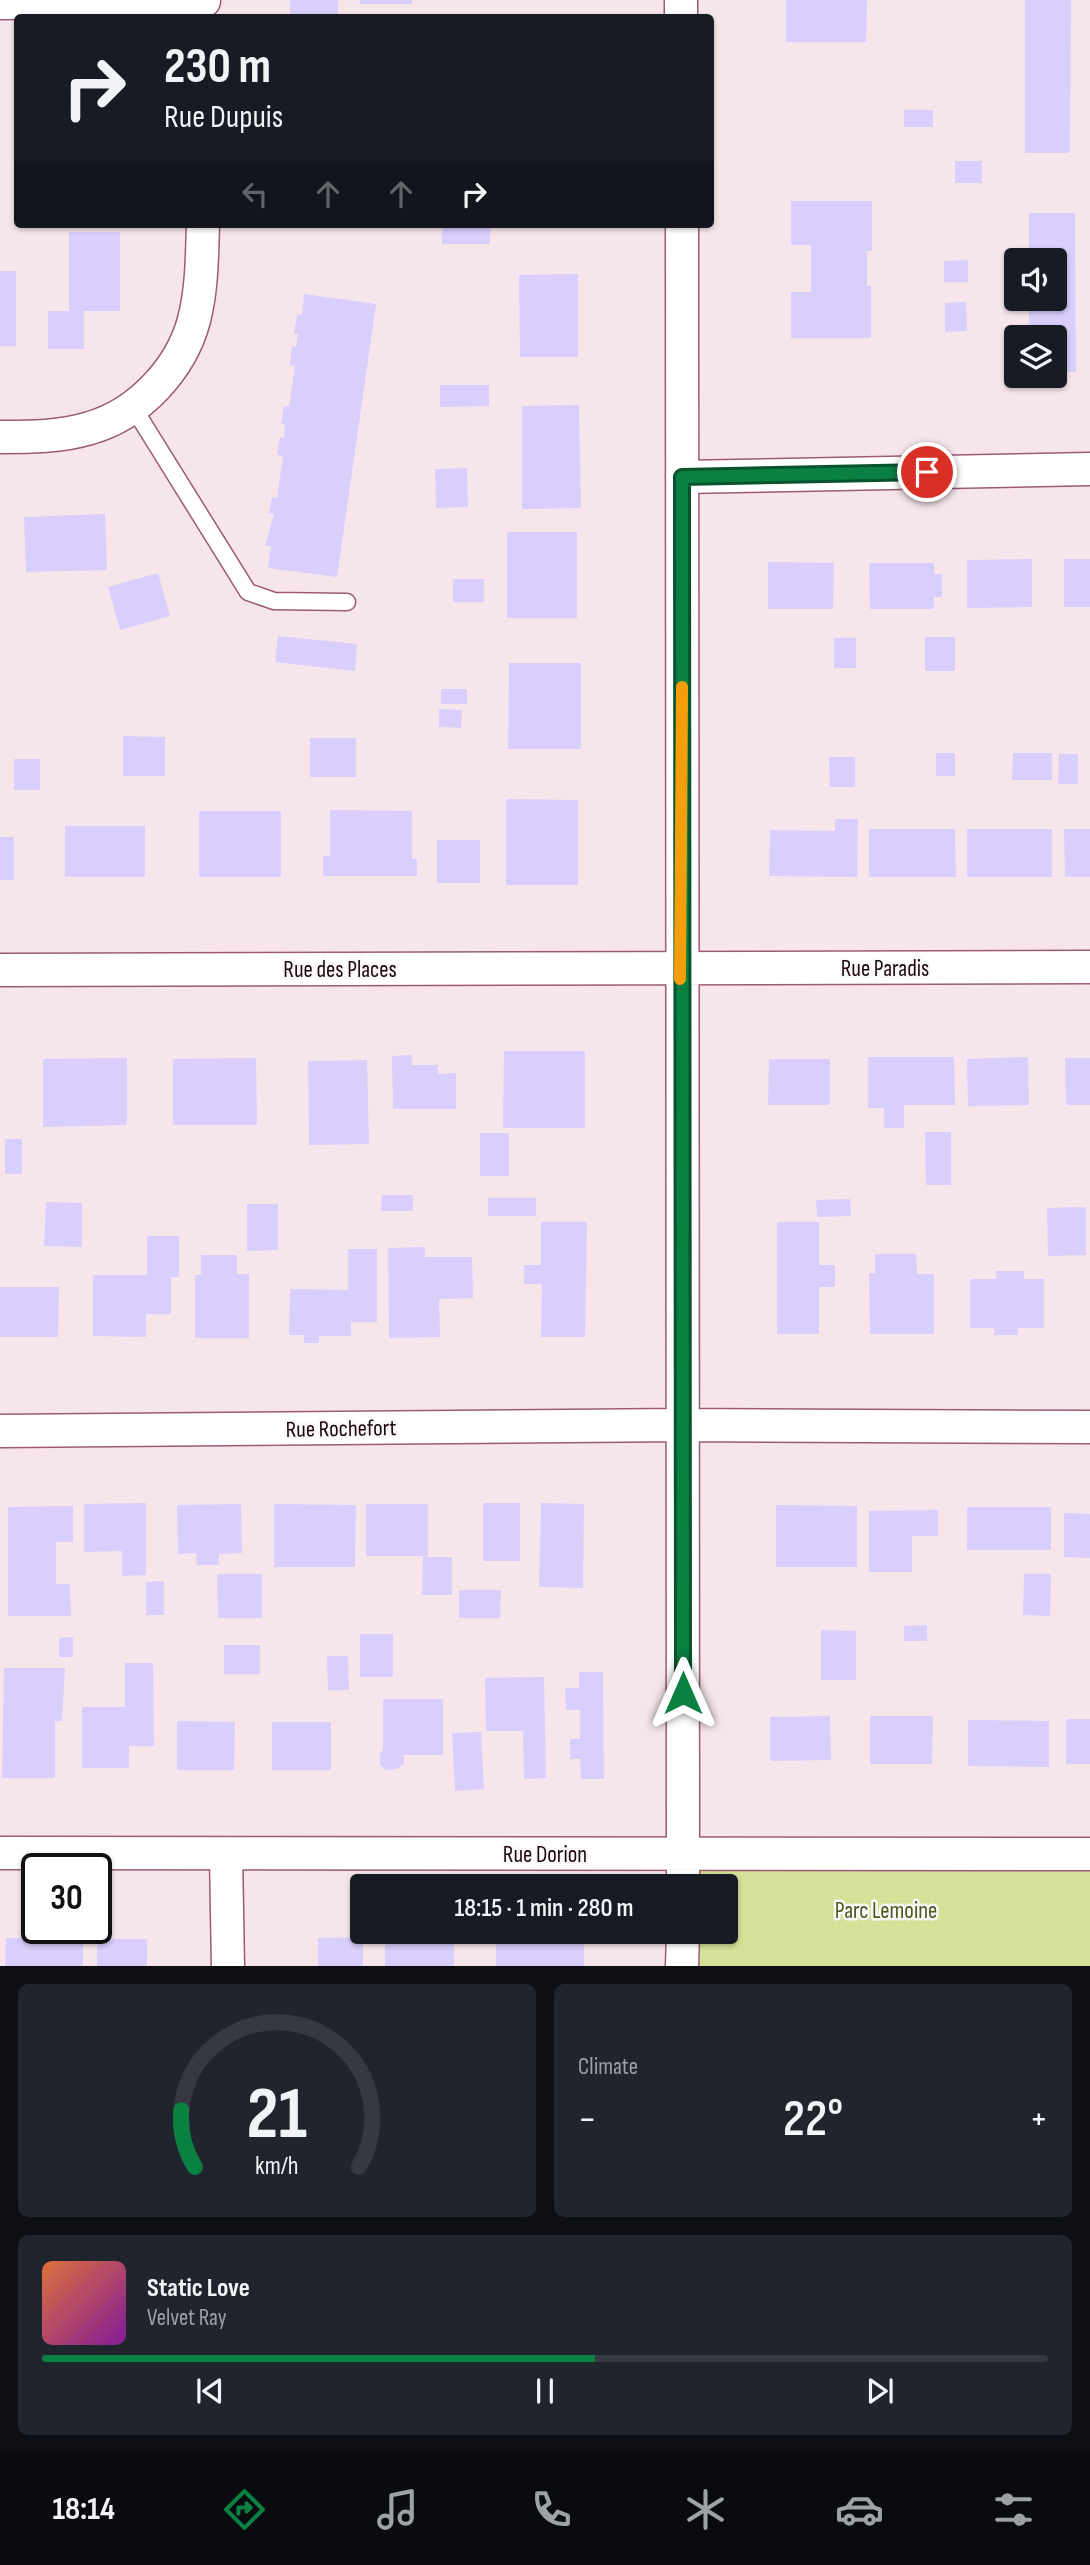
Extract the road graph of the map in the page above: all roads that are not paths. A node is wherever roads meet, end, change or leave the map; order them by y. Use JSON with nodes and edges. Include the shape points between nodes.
{"nodes":[{"id":1,"x":0,"y":3,"type":"edge"},
{"id":2,"x":204,"y":6,"type":"edge"},
{"id":3,"x":203,"y":228,"type":"edge"},
{"id":4,"x":681,"y":228,"type":"edge"},
{"id":5,"x":133,"y":407,"type":"junction"},
{"id":6,"x":0,"y":437,"type":"edge"},
{"id":7,"x":1090,"y":469,"type":"edge"},
{"id":8,"x":682,"y":477,"type":"junction"},
{"id":9,"x":347,"y":602,"type":"dead end"},
{"id":10,"x":1090,"y":967,"type":"edge"},
{"id":11,"x":680,"y":968,"type":"junction"},
{"id":12,"x":0,"y":970,"type":"edge"},
{"id":13,"x":682,"y":1425,"type":"junction"},
{"id":14,"x":1090,"y":1427,"type":"edge"},
{"id":15,"x":0,"y":1431,"type":"edge"},
{"id":16,"x":0,"y":1853,"type":"edge"},
{"id":17,"x":226,"y":1854,"type":"junction"},
{"id":18,"x":1090,"y":1854,"type":"edge"},
{"id":19,"x":683,"y":1855,"type":"junction"},
{"id":20,"x":683,"y":1874,"type":"edge"},
{"id":21,"x":682,"y":1944,"type":"edge"},
{"id":22,"x":228,"y":1966,"type":"edge"},
{"id":23,"x":682,"y":1966,"type":"edge"}],
"edges":[{"from":1,"to":2,"type":"street"},
{"from":3,"to":5,"type":"street","via":[[194,321],[180,354],[160,383]]},
{"from":4,"to":8,"type":"street"},
{"from":5,"to":6,"type":"street","via":[[92,428],[42,437]]},
{"from":5,"to":9,"type":"lane","via":[[248,592],[274,601]]},
{"from":7,"to":8,"type":"street"},
{"from":8,"to":11,"type":"street"},
{"from":10,"to":11,"type":"street","name":"Rue Paradis"},
{"from":11,"to":12,"type":"street","name":"Rue des Places"},
{"from":11,"to":13,"type":"street"},
{"from":13,"to":14,"type":"street"},
{"from":13,"to":15,"type":"street","name":"Rue Rochefort"},
{"from":13,"to":19,"type":"street"},
{"from":16,"to":17,"type":"street","name":"Rue Dorion"},
{"from":17,"to":19,"type":"street","name":"Rue Dorion"},
{"from":17,"to":22,"type":"street"},
{"from":18,"to":19,"type":"street","name":"Rue Dorion"},
{"from":19,"to":20,"type":"street"},
{"from":21,"to":23,"type":"street"}]}
